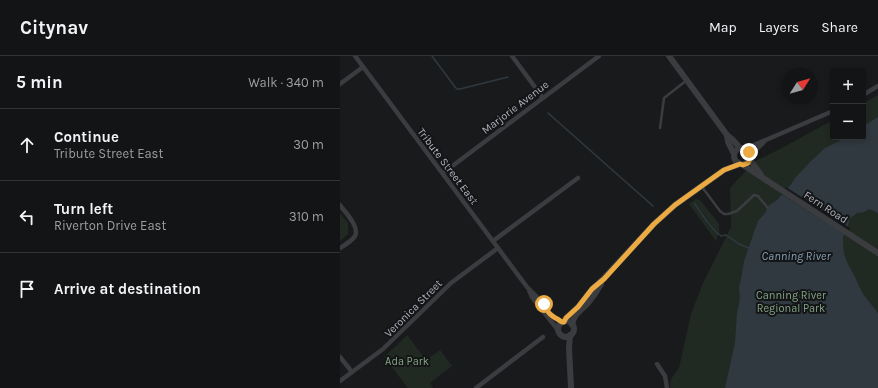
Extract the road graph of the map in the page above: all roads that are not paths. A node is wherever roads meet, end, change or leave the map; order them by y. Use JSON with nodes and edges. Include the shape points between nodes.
{"nodes":[{"id":1,"x":355,"y":56,"type":"edge"},
{"id":2,"x":512,"y":56,"type":"edge"},
{"id":3,"x":599,"y":56,"type":"edge"},
{"id":4,"x":669,"y":56,"type":"edge"},
{"id":5,"x":363,"y":67,"type":"junction"},
{"id":6,"x":687,"y":80,"type":"junction"},
{"id":7,"x":340,"y":84,"type":"edge"},
{"id":8,"x":878,"y":86,"type":"edge"},
{"id":9,"x":866,"y":93,"type":"edge"},
{"id":10,"x":543,"y":98,"type":"junction"},
{"id":11,"x":830,"y":112,"type":"edge"},
{"id":12,"x":660,"y":128,"type":"dead end"},
{"id":13,"x":727,"y":135,"type":"junction"},
{"id":14,"x":765,"y":140,"type":"junction"},
{"id":15,"x":743,"y":148,"type":"junction"},
{"id":16,"x":734,"y":154,"type":"junction"},
{"id":17,"x":750,"y":157,"type":"junction"},
{"id":18,"x":742,"y":165,"type":"junction"},
{"id":19,"x":724,"y":170,"type":"junction"},
{"id":20,"x":442,"y":173,"type":"junction"},
{"id":21,"x":578,"y":178,"type":"dead end"},
{"id":22,"x":763,"y":178,"type":"junction"},
{"id":23,"x":701,"y":186,"type":"junction"},
{"id":24,"x":340,"y":205,"type":"edge"},
{"id":25,"x":767,"y":207,"type":"dead end"},
{"id":26,"x":493,"y":241,"type":"junction"},
{"id":27,"x":340,"y":248,"type":"edge"},
{"id":28,"x":498,"y":248,"type":"junction"},
{"id":29,"x":878,"y":253,"type":"edge"},
{"id":30,"x":604,"y":279,"type":"junction"},
{"id":31,"x":527,"y":287,"type":"junction"},
{"id":32,"x":563,"y":322,"type":"junction"},
{"id":33,"x":572,"y":325,"type":"junction"},
{"id":34,"x":558,"y":330,"type":"junction"},
{"id":35,"x":567,"y":336,"type":"junction"},
{"id":36,"x":543,"y":337,"type":"dead end"},
{"id":37,"x":340,"y":357,"type":"edge"},
{"id":38,"x":657,"y":364,"type":"dead end"},
{"id":39,"x":352,"y":372,"type":"junction"},
{"id":40,"x":340,"y":381,"type":"edge"},
{"id":41,"x":476,"y":388,"type":"edge"},
{"id":42,"x":571,"y":388,"type":"edge"},
{"id":43,"x":667,"y":388,"type":"edge"}],
"edges":[{"from":1,"to":5,"type":"street","name":"Tribute Street East"},
{"from":2,"to":10,"type":"street"},
{"from":3,"to":10,"type":"street","name":"Marjorie Avenue"},
{"from":4,"to":6,"type":"street"},
{"from":5,"to":7,"type":"street"},
{"from":5,"to":20,"type":"street","name":"Tribute Street East"},
{"from":6,"to":12,"type":"lane","via":[[664,98]]},
{"from":6,"to":13,"type":"street"},
{"from":8,"to":9,"type":"street"},
{"from":10,"to":20,"type":"street","name":"Marjorie Avenue"},
{"from":11,"to":14,"type":"street"},
{"from":13,"to":15,"type":"street"},
{"from":13,"to":16,"type":"street"},
{"from":14,"to":15,"type":"street"},
{"from":14,"to":17,"type":"street"},
{"from":15,"to":16,"type":"street"},
{"from":15,"to":17,"type":"street","via":[[748,150]]},
{"from":16,"to":18,"type":"street","via":[[734,160]]},
{"from":16,"to":19,"type":"street"},
{"from":17,"to":18,"type":"street","via":[[748,163]]},
{"from":17,"to":22,"type":"street","name":"Fern Road"},
{"from":18,"to":19,"type":"street"},
{"from":18,"to":22,"type":"street","name":"Fern Road"},
{"from":19,"to":23,"type":"street"},
{"from":20,"to":26,"type":"street","name":"Tribute Street East"},
{"from":21,"to":26,"type":"street"},
{"from":22,"to":29,"type":"street","name":"Fern Road"},
{"from":23,"to":25,"type":"lane","via":[[724,214],[737,210],[754,195]]},
{"from":23,"to":30,"type":"street","via":[[666,212]]},
{"from":24,"to":27,"type":"street","via":[[354,223],[356,232],[354,238]]},
{"from":26,"to":28,"type":"street","name":"Tribute Street East"},
{"from":28,"to":31,"type":"street","name":"Tribute Street East"},
{"from":28,"to":39,"type":"street","name":"Veronica Street","via":[[450,284],[387,346]]},
{"from":30,"to":32,"type":"street"},
{"from":30,"to":33,"type":"street","via":[[587,304],[577,312]]},
{"from":31,"to":32,"type":"street","name":"Tribute Street East","via":[[550,315]]},
{"from":31,"to":34,"type":"street","name":"Tribute Street East"},
{"from":32,"to":33,"type":"street"},
{"from":32,"to":34,"type":"street"},
{"from":33,"to":35,"type":"street","via":[[572,334]]},
{"from":34,"to":35,"type":"street","via":[[560,334]]},
{"from":35,"to":42,"type":"street"},
{"from":36,"to":41,"type":"street"},
{"from":37,"to":39,"type":"street"},
{"from":38,"to":43,"type":"street","via":[[665,376]]},
{"from":39,"to":40,"type":"street","name":"Veronica Street"}]}
